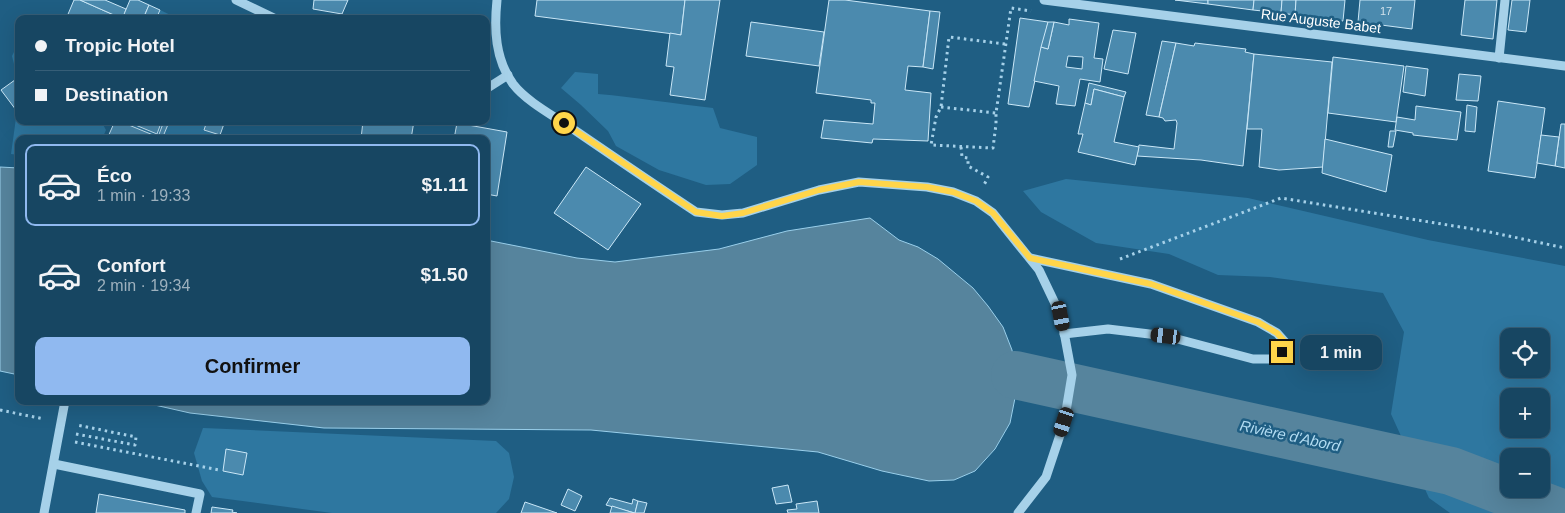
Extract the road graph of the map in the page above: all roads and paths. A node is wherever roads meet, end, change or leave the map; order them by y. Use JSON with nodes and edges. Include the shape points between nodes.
{"nodes":[{"id":1,"x":236,"y":0,"type":"edge"},
{"id":2,"x":497,"y":0,"type":"edge"},
{"id":3,"x":1044,"y":0,"type":"edge"},
{"id":4,"x":1505,"y":0,"type":"edge"},
{"id":5,"x":1049,"y":1,"type":"edge"},
{"id":6,"x":268,"y":15,"type":"edge"},
{"id":7,"x":1005,"y":44,"type":"junction"},
{"id":8,"x":1499,"y":58,"type":"junction"},
{"id":9,"x":1565,"y":66,"type":"edge"},
{"id":10,"x":508,"y":75,"type":"junction"},
{"id":11,"x":490,"y":86,"type":"edge"},
{"id":12,"x":941,"y":107,"type":"junction"},
{"id":13,"x":996,"y":113,"type":"junction"},
{"id":14,"x":961,"y":147,"type":"junction"},
{"id":15,"x":976,"y":201,"type":"junction"},
{"id":16,"x":1565,"y":248,"type":"edge"},
{"id":17,"x":1030,"y":258,"type":"junction"},
{"id":18,"x":1119,"y":259,"type":"dead end"},
{"id":19,"x":1064,"y":334,"type":"junction"},
{"id":20,"x":64,"y":405,"type":"edge"},
{"id":21,"x":0,"y":410,"type":"edge"},
{"id":22,"x":62,"y":422,"type":"junction"},
{"id":23,"x":72,"y":433,"type":"dead end"},
{"id":24,"x":71,"y":441,"type":"dead end"},
{"id":25,"x":54,"y":464,"type":"junction"},
{"id":26,"x":219,"y":470,"type":"dead end"},
{"id":27,"x":44,"y":513,"type":"edge"},
{"id":28,"x":196,"y":513,"type":"edge"},
{"id":29,"x":1018,"y":513,"type":"edge"}],
"edges":[{"from":1,"to":6,"type":"street"},
{"from":2,"to":10,"type":"street","via":[[496,40]]},
{"from":3,"to":5,"type":"street","name":"Rue Auguste Babet"},
{"from":4,"to":8,"type":"street"},
{"from":5,"to":7,"type":"path","via":[[1047,14],[1011,8]]},
{"from":5,"to":8,"type":"street","name":"Rue Auguste Babet"},
{"from":7,"to":12,"type":"path","via":[[948,37]]},
{"from":7,"to":13,"type":"path"},
{"from":8,"to":9,"type":"street","name":"Rue Auguste Babet"},
{"from":10,"to":11,"type":"street"},
{"from":10,"to":15,"type":"street","via":[[521,92],[540,107],[696,212],[722,216],[743,213],[819,190],[859,182],[927,187]]},
{"from":12,"to":13,"type":"path"},
{"from":12,"to":14,"type":"path","via":[[931,145]]},
{"from":13,"to":14,"type":"path","via":[[993,148]]},
{"from":14,"to":15,"type":"path","via":[[962,157],[968,158],[968,166],[988,177]]},
{"from":15,"to":17,"type":"street","via":[[993,213]]},
{"from":16,"to":18,"type":"path","via":[[1485,231],[1281,198]]},
{"from":17,"to":19,"type":"street","via":[[1061,316]]},
{"from":17,"to":19,"type":"street","via":[[1151,284],[1258,322],[1285,342],[1282,352],[1271,359],[1253,359],[1166,336],[1108,329]]},
{"from":19,"to":29,"type":"street","via":[[1072,375],[1064,422],[1046,476]]},
{"from":20,"to":22,"type":"street"},
{"from":21,"to":22,"type":"path"},
{"from":22,"to":23,"type":"path","via":[[136,437],[135,445]]},
{"from":22,"to":25,"type":"street"},
{"from":24,"to":26,"type":"path"},
{"from":25,"to":27,"type":"street"},
{"from":25,"to":28,"type":"street","via":[[200,494]]}]}
